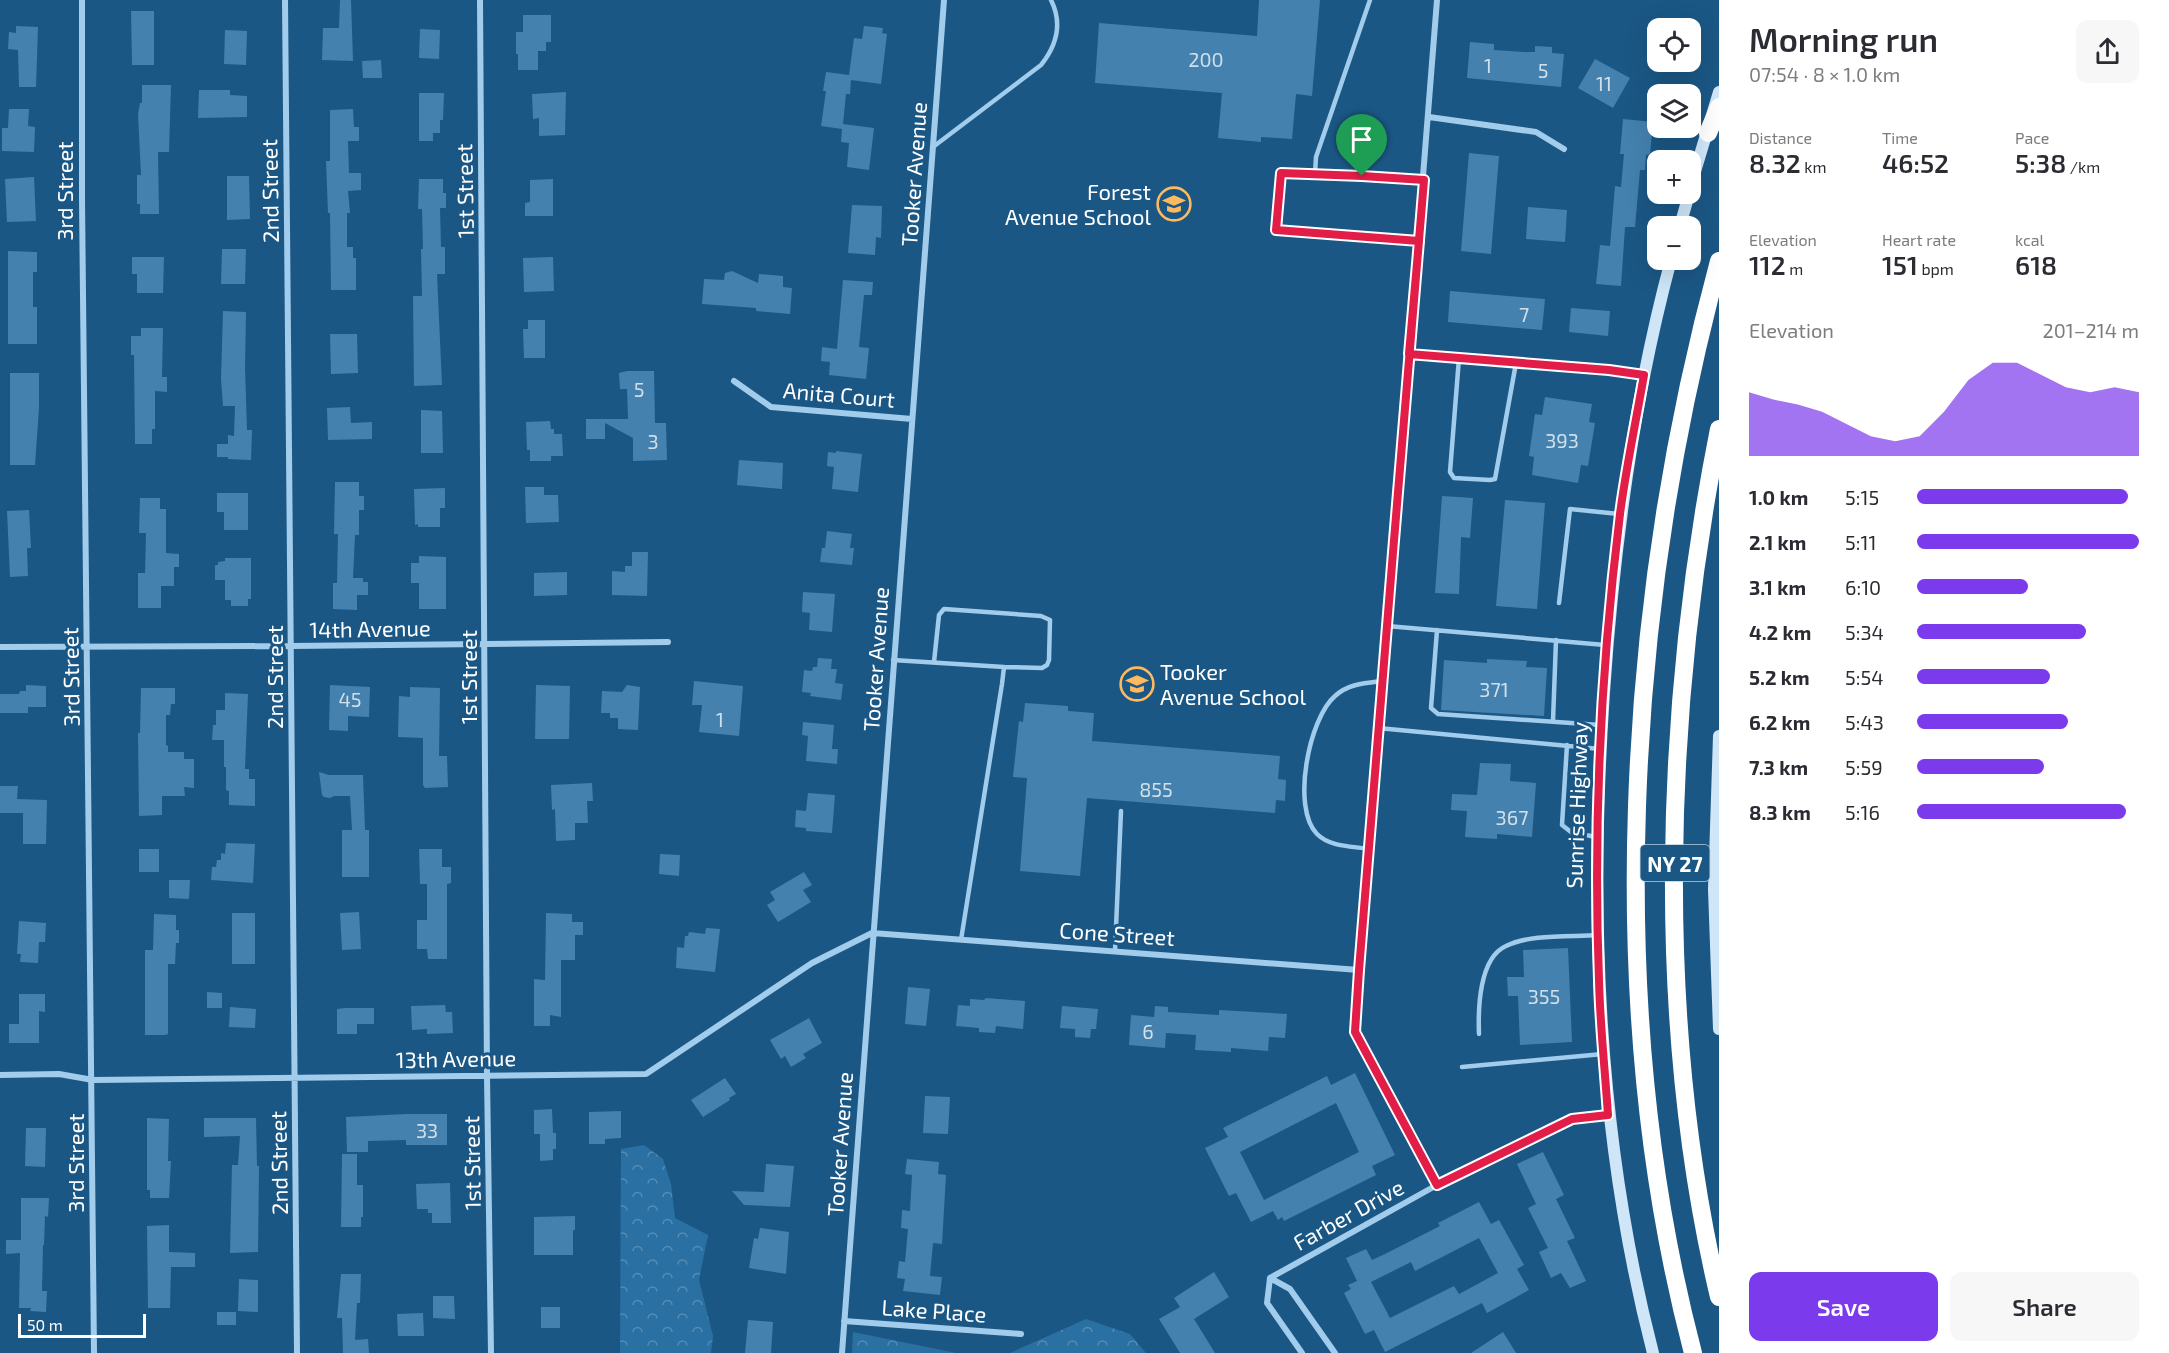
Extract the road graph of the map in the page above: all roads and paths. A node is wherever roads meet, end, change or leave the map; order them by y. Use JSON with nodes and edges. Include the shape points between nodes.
{"nodes":[{"id":1,"x":82,"y":0,"type":"edge"},
{"id":2,"x":285,"y":0,"type":"edge"},
{"id":3,"x":480,"y":0,"type":"edge"},
{"id":4,"x":944,"y":0,"type":"edge"},
{"id":5,"x":1051,"y":0,"type":"edge"},
{"id":6,"x":1370,"y":0,"type":"edge"},
{"id":7,"x":1437,"y":0,"type":"edge"},
{"id":8,"x":1719,"y":92,"type":"edge"},
{"id":9,"x":1719,"y":107,"type":"edge"},
{"id":10,"x":1429,"y":117,"type":"junction"},
{"id":11,"x":1708,"y":133,"type":"junction"},
{"id":12,"x":933,"y":147,"type":"junction"},
{"id":13,"x":1564,"y":149,"type":"dead end"},
{"id":14,"x":1701,"y":154,"type":"edge"},
{"id":15,"x":1315,"y":174,"type":"junction"},
{"id":16,"x":1424,"y":180,"type":"junction"},
{"id":17,"x":1419,"y":241,"type":"junction"},
{"id":18,"x":1719,"y":261,"type":"edge"},
{"id":19,"x":1669,"y":270,"type":"edge"},
{"id":20,"x":1409,"y":354,"type":"junction"},
{"id":21,"x":1459,"y":358,"type":"junction"},
{"id":22,"x":1516,"y":363,"type":"junction"},
{"id":23,"x":1644,"y":375,"type":"junction"},
{"id":24,"x":734,"y":381,"type":"dead end"},
{"id":25,"x":912,"y":419,"type":"junction"},
{"id":26,"x":1719,"y":429,"type":"edge"},
{"id":27,"x":1620,"y":514,"type":"junction"},
{"id":28,"x":1558,"y":603,"type":"dead end"},
{"id":29,"x":1387,"y":626,"type":"junction"},
{"id":30,"x":1437,"y":630,"type":"junction"},
{"id":31,"x":1556,"y":640,"type":"junction"},
{"id":32,"x":668,"y":642,"type":"dead end"},
{"id":33,"x":486,"y":645,"type":"junction"},
{"id":34,"x":1606,"y":645,"type":"junction"},
{"id":35,"x":291,"y":646,"type":"junction"},
{"id":36,"x":0,"y":647,"type":"edge"},
{"id":37,"x":87,"y":647,"type":"junction"},
{"id":38,"x":893,"y":660,"type":"junction"},
{"id":39,"x":934,"y":662,"type":"junction"},
{"id":40,"x":1004,"y":667,"type":"junction"},
{"id":41,"x":1382,"y":681,"type":"junction"},
{"id":42,"x":1553,"y":721,"type":"junction"},
{"id":43,"x":1601,"y":725,"type":"junction"},
{"id":44,"x":1378,"y":728,"type":"junction"},
{"id":45,"x":1719,"y":736,"type":"edge"},
{"id":46,"x":1567,"y":745,"type":"junction"},
{"id":47,"x":1600,"y":749,"type":"junction"},
{"id":48,"x":1121,"y":812,"type":"dead end"},
{"id":49,"x":1598,"y":837,"type":"junction"},
{"id":50,"x":1717,"y":846,"type":"edge"},
{"id":51,"x":1368,"y":849,"type":"junction"},
{"id":52,"x":872,"y":933,"type":"junction"},
{"id":53,"x":1598,"y":935,"type":"junction"},
{"id":54,"x":961,"y":940,"type":"junction"},
{"id":55,"x":1114,"y":951,"type":"junction"},
{"id":56,"x":1359,"y":970,"type":"junction"},
{"id":57,"x":1718,"y":1015,"type":"edge"},
{"id":58,"x":1719,"y":1029,"type":"edge"},
{"id":59,"x":1479,"y":1034,"type":"dead end"},
{"id":60,"x":1603,"y":1054,"type":"junction"},
{"id":61,"x":1462,"y":1067,"type":"dead end"},
{"id":62,"x":0,"y":1075,"type":"edge"},
{"id":63,"x":487,"y":1076,"type":"junction"},
{"id":64,"x":295,"y":1078,"type":"junction"},
{"id":65,"x":93,"y":1080,"type":"junction"},
{"id":66,"x":1608,"y":1115,"type":"junction"},
{"id":67,"x":1437,"y":1185,"type":"junction"},
{"id":68,"x":1270,"y":1278,"type":"junction"},
{"id":69,"x":1719,"y":1297,"type":"edge"},
{"id":70,"x":844,"y":1321,"type":"junction"},
{"id":71,"x":1021,"y":1334,"type":"dead end"},
{"id":72,"x":94,"y":1353,"type":"edge"},
{"id":73,"x":297,"y":1353,"type":"edge"},
{"id":74,"x":491,"y":1353,"type":"edge"},
{"id":75,"x":842,"y":1353,"type":"edge"},
{"id":76,"x":1302,"y":1353,"type":"edge"},
{"id":77,"x":1335,"y":1353,"type":"edge"},
{"id":78,"x":1653,"y":1353,"type":"edge"},
{"id":79,"x":1693,"y":1353,"type":"edge"}],
"edges":[{"from":1,"to":37,"type":"street","name":"3rd Street"},
{"from":2,"to":35,"type":"street","name":"2nd Street"},
{"from":3,"to":33,"type":"street","name":"1st Street"},
{"from":4,"to":12,"type":"street","name":"Tooker Avenue"},
{"from":5,"to":12,"type":"lane","via":[[1058,13],[1058,34],[1051,53],[1041,65]]},
{"from":6,"to":15,"type":"lane","via":[[1316,157]]},
{"from":7,"to":10,"type":"street"},
{"from":8,"to":11,"type":"main road"},
{"from":9,"to":11,"type":"highway"},
{"from":10,"to":13,"type":"street","via":[[1536,132]]},
{"from":10,"to":16,"type":"street"},
{"from":11,"to":14,"type":"main road"},
{"from":12,"to":25,"type":"street","name":"Tooker Avenue"},
{"from":15,"to":16,"type":"lane"},
{"from":15,"to":17,"type":"lane","via":[[1281,173],[1276,230]]},
{"from":16,"to":17,"type":"street"},
{"from":17,"to":20,"type":"street"},
{"from":18,"to":79,"type":"highway","number":"NY 27","via":[[1694,360],[1664,521],[1647,655],[1638,805],[1638,957],[1646,1079],[1669,1244]]},
{"from":19,"to":23,"type":"main road","name":"Sunrise Highway"},
{"from":20,"to":21,"type":"street"},
{"from":20,"to":29,"type":"street"},
{"from":21,"to":22,"type":"street"},
{"from":21,"to":22,"type":"lane","via":[[1450,472],[1454,478],[1495,479]]},
{"from":22,"to":23,"type":"street"},
{"from":23,"to":27,"type":"main road","name":"Sunrise Highway"},
{"from":24,"to":25,"type":"street","name":"Anita Court","via":[[771,407]]},
{"from":25,"to":38,"type":"street","name":"Tooker Avenue"},
{"from":26,"to":69,"type":"highway","number":"NY 27","via":[[1698,551],[1684,670],[1675,877],[1678,1001],[1689,1125]]},
{"from":27,"to":28,"type":"lane","via":[[1570,509]]},
{"from":27,"to":34,"type":"main road","name":"Sunrise Highway"},
{"from":29,"to":30,"type":"lane"},
{"from":29,"to":41,"type":"street"},
{"from":30,"to":31,"type":"lane"},
{"from":30,"to":42,"type":"lane","via":[[1431,708],[1438,714]]},
{"from":31,"to":34,"type":"lane"},
{"from":31,"to":42,"type":"lane"},
{"from":32,"to":33,"type":"street","name":"14th Avenue"},
{"from":33,"to":35,"type":"street","name":"14th Avenue"},
{"from":33,"to":63,"type":"street","name":"1st Street"},
{"from":34,"to":43,"type":"main road","name":"Sunrise Highway"},
{"from":35,"to":37,"type":"street","name":"14th Avenue"},
{"from":35,"to":64,"type":"street","name":"2nd Street"},
{"from":36,"to":37,"type":"street","name":"14th Avenue"},
{"from":37,"to":65,"type":"street","name":"3rd Street"},
{"from":38,"to":39,"type":"lane"},
{"from":38,"to":52,"type":"street","name":"Tooker Avenue"},
{"from":39,"to":40,"type":"lane"},
{"from":39,"to":40,"type":"lane","via":[[939,615],[944,609],[1041,616],[1050,620],[1047,665]]},
{"from":40,"to":54,"type":"lane"},
{"from":41,"to":44,"type":"street"},
{"from":41,"to":51,"type":"lane","via":[[1349,687],[1327,705],[1310,742],[1305,788],[1305,806],[1316,833],[1334,844]]},
{"from":42,"to":43,"type":"lane"},
{"from":43,"to":47,"type":"main road","name":"Sunrise Highway"},
{"from":44,"to":46,"type":"lane"},
{"from":44,"to":51,"type":"street"},
{"from":45,"to":50,"type":"main road"},
{"from":46,"to":47,"type":"lane"},
{"from":46,"to":49,"type":"lane","via":[[1562,825],[1571,832]]},
{"from":47,"to":49,"type":"main road","name":"Sunrise Highway"},
{"from":48,"to":55,"type":"lane"},
{"from":49,"to":53,"type":"main road","name":"Sunrise Highway"},
{"from":50,"to":57,"type":"main road"},
{"from":51,"to":56,"type":"street"},
{"from":52,"to":54,"type":"street","name":"Cone Street"},
{"from":52,"to":63,"type":"street","name":"13th Avenue","via":[[812,963],[646,1074]]},
{"from":52,"to":70,"type":"street","name":"Tooker Avenue"},
{"from":53,"to":59,"type":"lane","via":[[1525,940],[1498,951],[1482,984]]},
{"from":53,"to":60,"type":"main road","name":"Sunrise Highway"},
{"from":54,"to":55,"type":"street","name":"Cone Street"},
{"from":55,"to":56,"type":"street","name":"Cone Street"},
{"from":56,"to":67,"type":"street","via":[[1355,1032]]},
{"from":57,"to":58,"type":"main road"},
{"from":60,"to":61,"type":"lane"},
{"from":60,"to":66,"type":"main road","name":"Sunrise Highway"},
{"from":62,"to":65,"type":"street","name":"13th Avenue","via":[[59,1074]]},
{"from":63,"to":64,"type":"street","name":"13th Avenue"},
{"from":63,"to":74,"type":"street","name":"1st Street"},
{"from":64,"to":65,"type":"street","name":"13th Avenue"},
{"from":64,"to":73,"type":"street","name":"2nd Street"},
{"from":65,"to":72,"type":"street","name":"3rd Street"},
{"from":66,"to":67,"type":"street","name":"Farber Drive","via":[[1572,1119]]},
{"from":66,"to":78,"type":"main road","name":"Sunrise Highway","via":[[1633,1268]]},
{"from":67,"to":68,"type":"street","name":"Farber Drive"},
{"from":68,"to":76,"type":"street","via":[[1267,1303]]},
{"from":68,"to":77,"type":"street","via":[[1290,1289]]},
{"from":70,"to":71,"type":"street","name":"Lake Place"},
{"from":70,"to":75,"type":"street","name":"Tooker Avenue"}]}
